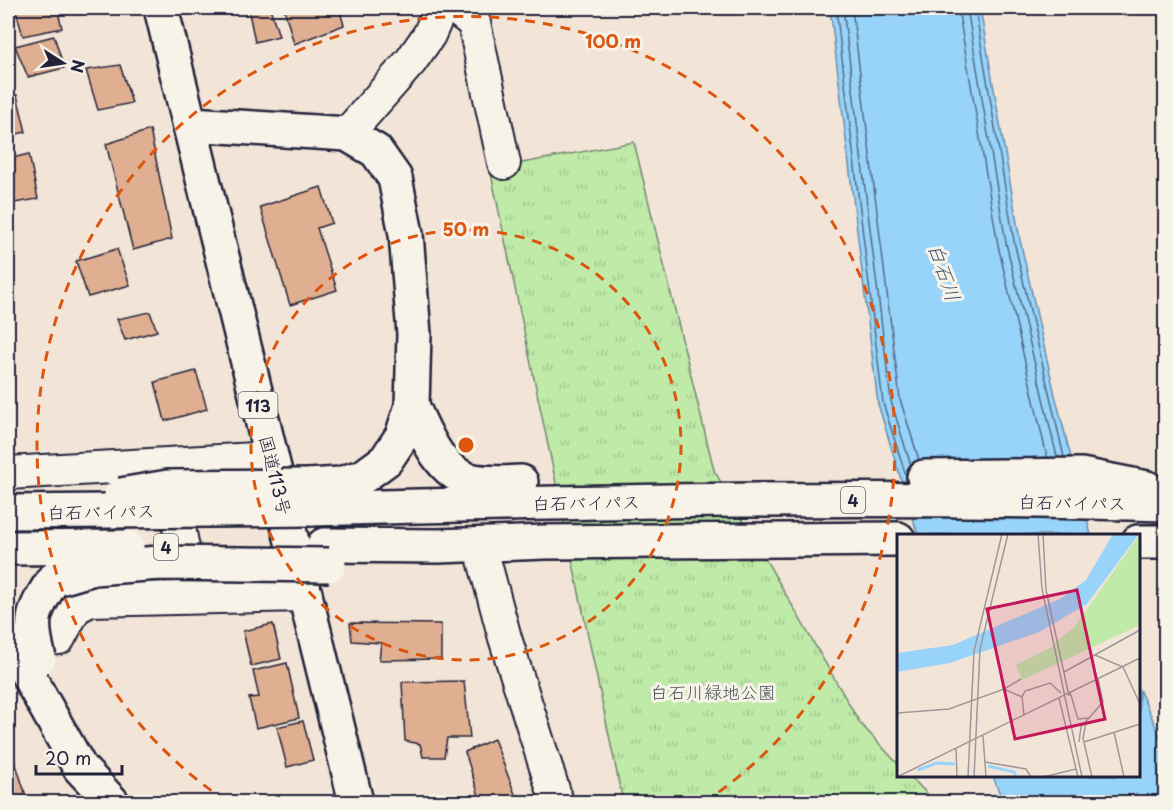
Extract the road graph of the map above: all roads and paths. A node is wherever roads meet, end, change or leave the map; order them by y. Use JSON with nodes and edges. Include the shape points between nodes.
{"nodes":[{"id":1,"x":161,"y":8,"type":"edge"},
{"id":2,"x":441,"y":8,"type":"edge"},
{"id":3,"x":455,"y":8,"type":"edge"},
{"id":4,"x":190,"y":124,"type":"junction"},
{"id":5,"x":346,"y":134,"type":"junction"},
{"id":6,"x":504,"y":163,"type":"dead end"},
{"id":7,"x":412,"y":406,"type":"junction"},
{"id":8,"x":271,"y":458,"type":"junction"},
{"id":9,"x":166,"y":464,"type":"junction"},
{"id":10,"x":8,"y":473,"type":"edge"},
{"id":11,"x":1166,"y":491,"type":"edge"},
{"id":12,"x":538,"y":492,"type":"junction"},
{"id":13,"x":309,"y":498,"type":"junction"},
{"id":14,"x":1166,"y":504,"type":"edge"},
{"id":15,"x":12,"y":512,"type":"edge"},
{"id":16,"x":897,"y":539,"type":"edge"},
{"id":17,"x":1140,"y":542,"type":"edge"},
{"id":18,"x":1166,"y":543,"type":"edge"},
{"id":19,"x":480,"y":545,"type":"junction"},
{"id":20,"x":8,"y":548,"type":"edge"},
{"id":21,"x":326,"y":555,"type":"junction"},
{"id":22,"x":306,"y":595,"type":"junction"},
{"id":23,"x":193,"y":597,"type":"junction"},
{"id":24,"x":20,"y":652,"type":"edge"},
{"id":25,"x":112,"y":802,"type":"edge"},
{"id":26,"x":356,"y":802,"type":"edge"},
{"id":27,"x":557,"y":802,"type":"edge"}],
"edges":[{"from":1,"to":4,"type":"highway","name":"国道113号","number":"113"},
{"from":2,"to":5,"type":"street","via":[[429,35],[411,60]]},
{"from":3,"to":6,"type":"street","via":[[474,23]]},
{"from":4,"to":5,"type":"highway"},
{"from":4,"to":8,"type":"highway","name":"国道113号","number":"113"},
{"from":5,"to":7,"type":"highway","via":[[376,151],[395,178],[406,234],[414,334]]},
{"from":7,"to":12,"type":"highway","via":[[443,464],[467,479]]},
{"from":7,"to":13,"type":"highway","via":[[402,435],[386,459],[364,476]]},
{"from":8,"to":9,"type":"street"},
{"from":8,"to":22,"type":"highway","name":"国道113号","number":"113"},
{"from":9,"to":10,"type":"street"},
{"from":9,"to":23,"type":"street"},
{"from":11,"to":12,"type":"highway","via":[[1081,475]]},
{"from":12,"to":13,"type":"highway","name":"白石バイパス","number":"4"},
{"from":12,"to":14,"type":"highway","name":"白石バイパス","number":"4"},
{"from":13,"to":15,"type":"highway","bridge":true,"via":[[168,487]]},
{"from":16,"to":19,"type":"highway","number":"4"},
{"from":17,"to":18,"type":"highway"},
{"from":19,"to":21,"type":"highway","number":"4"},
{"from":19,"to":27,"type":"street"},
{"from":20,"to":21,"type":"highway","name":"白石バイパス","number":"4","bridge":true},
{"from":21,"to":24,"type":"highway","bridge":true,"via":[[94,568],[53,580],[38,604],[32,631]]},
{"from":22,"to":23,"type":"street"},
{"from":22,"to":26,"type":"highway","name":"国道113号","number":"113"},
{"from":23,"to":24,"type":"street","via":[[90,600],[75,608],[59,638]]},
{"from":24,"to":25,"type":"highway","via":[[80,768]]}]}
